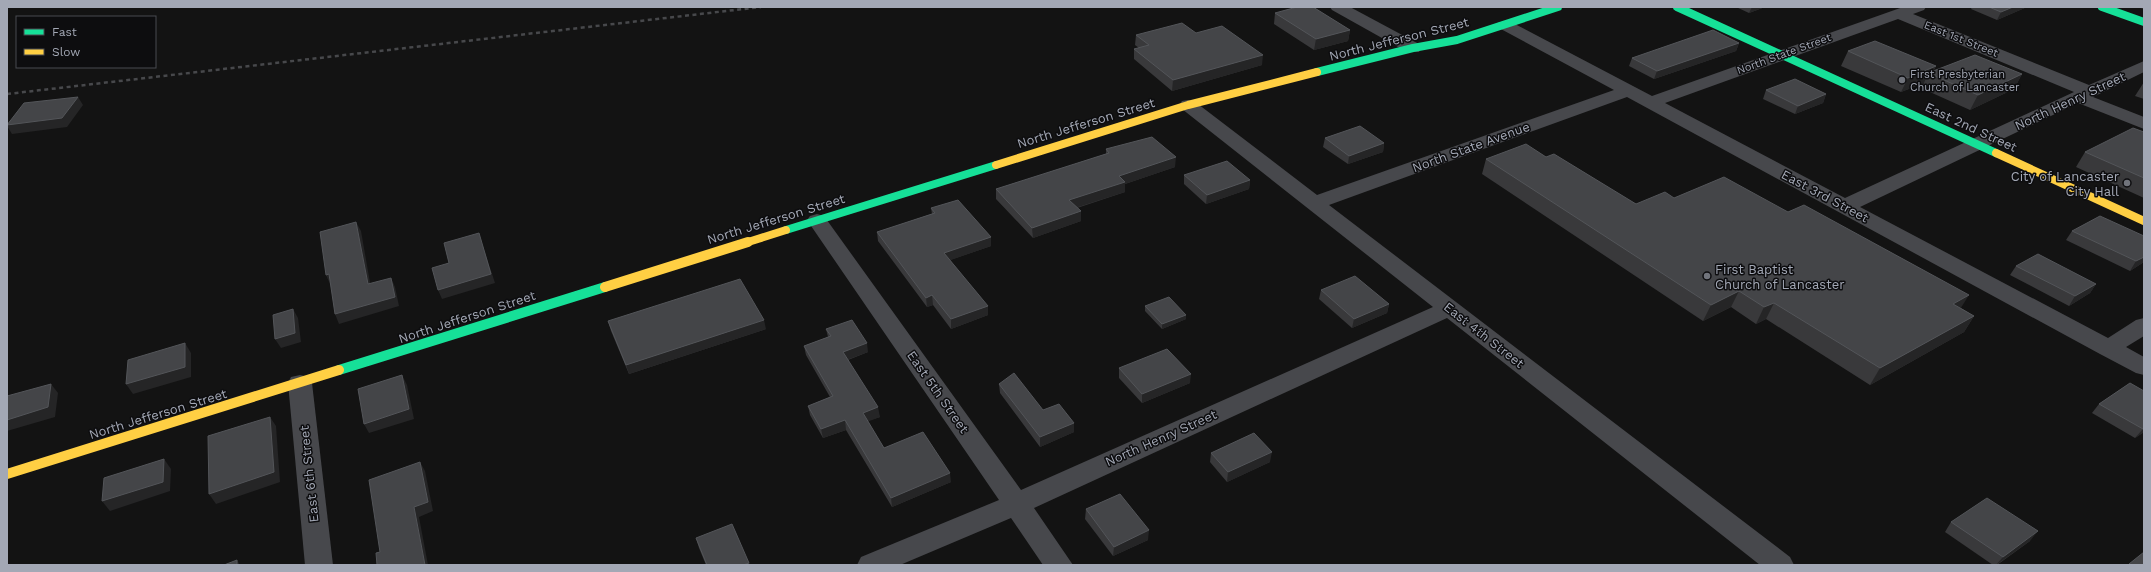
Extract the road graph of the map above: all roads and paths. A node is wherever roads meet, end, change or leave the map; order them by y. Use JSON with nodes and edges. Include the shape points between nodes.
{"nodes":[{"id":1,"x":1338,"y":7,"type":"edge"},
{"id":2,"x":1558,"y":7,"type":"edge"},
{"id":3,"x":1677,"y":7,"type":"edge"},
{"id":4,"x":1918,"y":7,"type":"edge"},
{"id":5,"x":2102,"y":7,"type":"edge"},
{"id":6,"x":1899,"y":14,"type":"junction"},
{"id":7,"x":2144,"y":22,"type":"edge"},
{"id":8,"x":1505,"y":25,"type":"junction"},
{"id":9,"x":1413,"y":48,"type":"junction"},
{"id":10,"x":1782,"y":55,"type":"junction"},
{"id":11,"x":2144,"y":66,"type":"edge"},
{"id":12,"x":1628,"y":91,"type":"junction"},
{"id":13,"x":2084,"y":94,"type":"junction"},
{"id":14,"x":1650,"y":103,"type":"junction"},
{"id":15,"x":1188,"y":105,"type":"junction"},
{"id":16,"x":2144,"y":124,"type":"edge"},
{"id":17,"x":1977,"y":144,"type":"junction"},
{"id":18,"x":1315,"y":204,"type":"junction"},
{"id":19,"x":1845,"y":206,"type":"junction"},
{"id":20,"x":817,"y":220,"type":"junction"},
{"id":21,"x":2144,"y":221,"type":"edge"},
{"id":22,"x":1450,"y":308,"type":"junction"},
{"id":23,"x":2144,"y":325,"type":"edge"},
{"id":24,"x":2108,"y":348,"type":"junction"},
{"id":25,"x":2144,"y":367,"type":"edge"},
{"id":26,"x":300,"y":383,"type":"junction"},
{"id":27,"x":7,"y":474,"type":"edge"},
{"id":28,"x":1016,"y":504,"type":"junction"},
{"id":29,"x":319,"y":565,"type":"edge"},
{"id":30,"x":871,"y":565,"type":"edge"},
{"id":31,"x":1059,"y":565,"type":"edge"},
{"id":32,"x":1780,"y":565,"type":"edge"}],
"edges":[{"from":1,"to":9,"type":"street"},
{"from":2,"to":8,"type":"street","name":"North Jefferson Street"},
{"from":3,"to":10,"type":"street","name":"East 2nd Street"},
{"from":4,"to":6,"type":"street","name":"North State Street"},
{"from":5,"to":7,"type":"street"},
{"from":6,"to":10,"type":"street","name":"North State Street"},
{"from":6,"to":13,"type":"street","name":"East 1st Street"},
{"from":8,"to":9,"type":"street","name":"North Jefferson Street","via":[[1457,40]]},
{"from":8,"to":12,"type":"street","name":"East 3rd Street"},
{"from":9,"to":15,"type":"street","name":"North Jefferson Street"},
{"from":10,"to":14,"type":"street","name":"North State Street"},
{"from":10,"to":17,"type":"street","name":"East 2nd Street"},
{"from":11,"to":13,"type":"street","name":"North Henry Street"},
{"from":12,"to":14,"type":"street","name":"East 3rd Street"},
{"from":12,"to":18,"type":"street","name":"North State Avenue"},
{"from":13,"to":16,"type":"street","name":"East 1st Street"},
{"from":13,"to":17,"type":"street","name":"North Henry Street"},
{"from":14,"to":19,"type":"street","name":"East 3rd Street"},
{"from":15,"to":18,"type":"street","name":"East 4th Street"},
{"from":15,"to":20,"type":"street","name":"North Jefferson Street"},
{"from":17,"to":19,"type":"street","name":"North Henry Street"},
{"from":17,"to":21,"type":"street","name":"East 2nd Street"},
{"from":18,"to":22,"type":"street","name":"East 4th Street"},
{"from":19,"to":24,"type":"street","name":"East 3rd Street"},
{"from":20,"to":26,"type":"street","name":"North Jefferson Street"},
{"from":20,"to":28,"type":"street","name":"East 5th Street"},
{"from":22,"to":28,"type":"street","name":"North Henry Street"},
{"from":22,"to":32,"type":"street","name":"East 4th Street"},
{"from":23,"to":24,"type":"street"},
{"from":24,"to":25,"type":"street","name":"East 3rd Street"},
{"from":26,"to":27,"type":"street","name":"North Jefferson Street"},
{"from":26,"to":29,"type":"street","name":"East 6th Street"},
{"from":28,"to":30,"type":"street","name":"North Henry Street"},
{"from":28,"to":31,"type":"street","name":"East 5th Street"}]}
